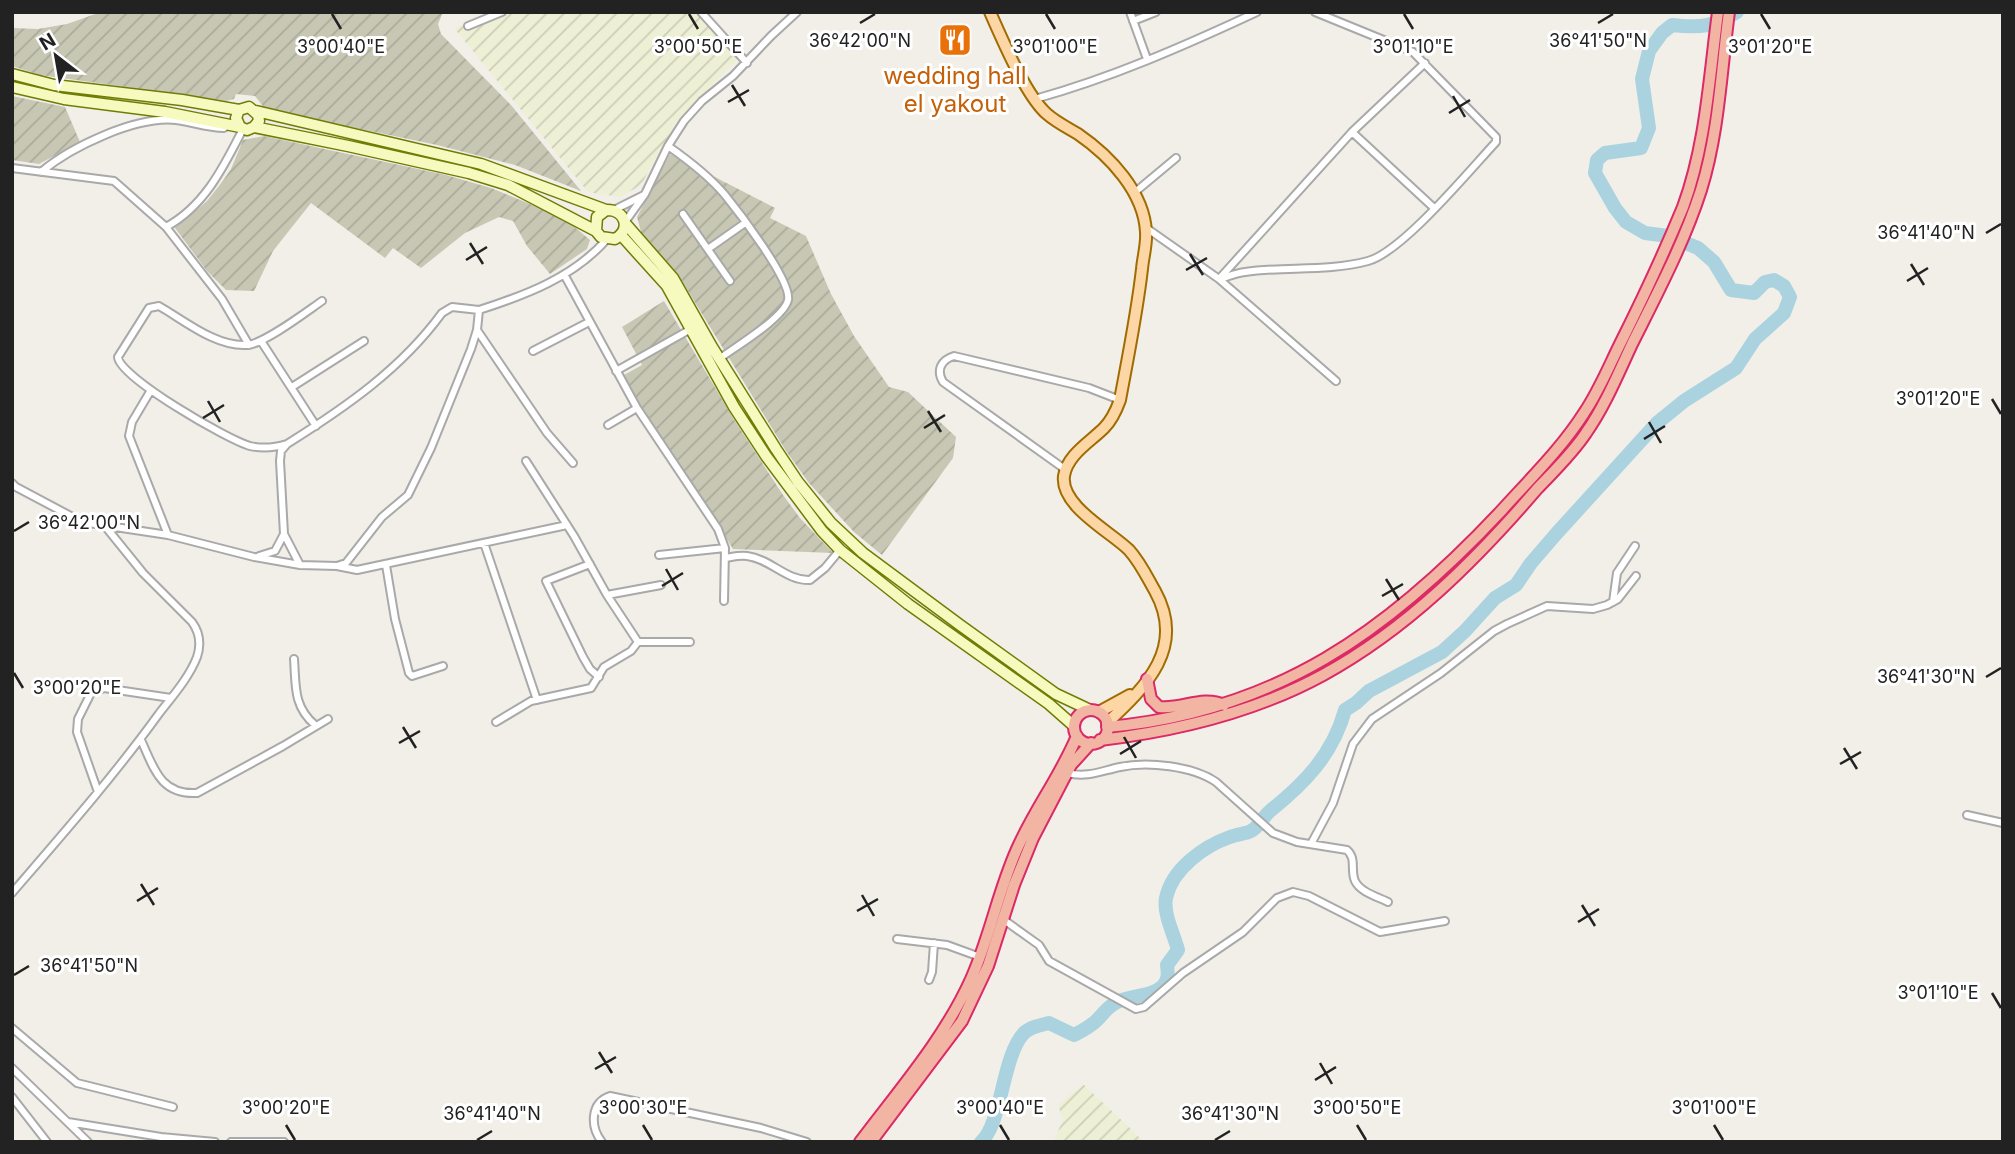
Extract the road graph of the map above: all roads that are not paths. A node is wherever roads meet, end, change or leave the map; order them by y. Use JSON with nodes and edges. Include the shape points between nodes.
{"nodes":[{"id":1,"x":502,"y":12,"type":"edge"},
{"id":2,"x":702,"y":12,"type":"edge"},
{"id":3,"x":797,"y":12,"type":"edge"},
{"id":4,"x":990,"y":12,"type":"edge"},
{"id":5,"x":1130,"y":12,"type":"edge"},
{"id":6,"x":1156,"y":12,"type":"edge"},
{"id":7,"x":1257,"y":12,"type":"edge"},
{"id":8,"x":1315,"y":12,"type":"edge"},
{"id":9,"x":1718,"y":12,"type":"edge"},
{"id":10,"x":1729,"y":12,"type":"edge"},
{"id":11,"x":1133,"y":21,"type":"junction"},
{"id":12,"x":468,"y":26,"type":"dead end"},
{"id":13,"x":1147,"y":60,"type":"junction"},
{"id":14,"x":747,"y":63,"type":"junction"},
{"id":15,"x":1425,"y":63,"type":"junction"},
{"id":16,"x":12,"y":74,"type":"edge"},
{"id":17,"x":12,"y":87,"type":"edge"},
{"id":18,"x":1035,"y":99,"type":"junction"},
{"id":19,"x":239,"y":110,"type":"junction"},
{"id":20,"x":256,"y":111,"type":"junction"},
{"id":21,"x":241,"y":127,"type":"junction"},
{"id":22,"x":254,"y":127,"type":"junction"},
{"id":23,"x":1352,"y":132,"type":"junction"},
{"id":24,"x":668,"y":146,"type":"junction"},
{"id":25,"x":1176,"y":158,"type":"dead end"},
{"id":26,"x":12,"y":168,"type":"edge"},
{"id":27,"x":41,"y":172,"type":"junction"},
{"id":28,"x":1134,"y":193,"type":"junction"},
{"id":29,"x":645,"y":194,"type":"junction"},
{"id":30,"x":1434,"y":208,"type":"junction"},
{"id":31,"x":610,"y":210,"type":"junction"},
{"id":32,"x":683,"y":214,"type":"dead end"},
{"id":33,"x":625,"y":223,"type":"junction"},
{"id":34,"x":745,"y":223,"type":"junction"},
{"id":35,"x":166,"y":227,"type":"junction"},
{"id":36,"x":1145,"y":227,"type":"junction"},
{"id":37,"x":596,"y":231,"type":"junction"},
{"id":38,"x":621,"y":235,"type":"junction"},
{"id":39,"x":607,"y":239,"type":"junction"},
{"id":40,"x":708,"y":249,"type":"junction"},
{"id":41,"x":565,"y":276,"type":"junction"},
{"id":42,"x":1219,"y":279,"type":"junction"},
{"id":43,"x":730,"y":281,"type":"dead end"},
{"id":44,"x":322,"y":301,"type":"dead end"},
{"id":45,"x":479,"y":310,"type":"junction"},
{"id":46,"x":589,"y":322,"type":"junction"},
{"id":47,"x":691,"y":329,"type":"junction"},
{"id":48,"x":477,"y":330,"type":"junction"},
{"id":49,"x":261,"y":341,"type":"junction"},
{"id":50,"x":364,"y":341,"type":"dead end"},
{"id":51,"x":249,"y":345,"type":"junction"},
{"id":52,"x":533,"y":351,"type":"dead end"},
{"id":53,"x":719,"y":359,"type":"junction"},
{"id":54,"x":616,"y":371,"type":"junction"},
{"id":55,"x":1336,"y":381,"type":"dead end"},
{"id":56,"x":292,"y":387,"type":"junction"},
{"id":57,"x":151,"y":390,"type":"junction"},
{"id":58,"x":1120,"y":400,"type":"junction"},
{"id":59,"x":637,"y":408,"type":"junction"},
{"id":60,"x":608,"y":425,"type":"dead end"},
{"id":61,"x":316,"y":426,"type":"junction"},
{"id":62,"x":287,"y":444,"type":"junction"},
{"id":63,"x":526,"y":461,"type":"dead end"},
{"id":64,"x":573,"y":463,"type":"dead end"},
{"id":65,"x":1066,"y":470,"type":"junction"},
{"id":66,"x":12,"y":483,"type":"edge"},
{"id":67,"x":567,"y":525,"type":"junction"},
{"id":68,"x":104,"y":526,"type":"junction"},
{"id":69,"x":168,"y":534,"type":"junction"},
{"id":70,"x":284,"y":534,"type":"junction"},
{"id":71,"x":484,"y":543,"type":"junction"},
{"id":72,"x":854,"y":544,"type":"junction"},
{"id":73,"x":1635,"y":546,"type":"dead end"},
{"id":74,"x":725,"y":548,"type":"junction"},
{"id":75,"x":842,"y":552,"type":"junction"},
{"id":76,"x":659,"y":555,"type":"dead end"},
{"id":77,"x":254,"y":558,"type":"junction"},
{"id":78,"x":725,"y":558,"type":"junction"},
{"id":79,"x":590,"y":564,"type":"junction"},
{"id":80,"x":300,"y":565,"type":"junction"},
{"id":81,"x":386,"y":565,"type":"junction"},
{"id":82,"x":337,"y":566,"type":"junction"},
{"id":83,"x":1636,"y":576,"type":"dead end"},
{"id":84,"x":661,"y":585,"type":"dead end"},
{"id":85,"x":607,"y":595,"type":"junction"},
{"id":86,"x":724,"y":601,"type":"dead end"},
{"id":87,"x":1613,"y":602,"type":"junction"},
{"id":88,"x":638,"y":642,"type":"junction"},
{"id":89,"x":690,"y":642,"type":"dead end"},
{"id":90,"x":294,"y":660,"type":"dead end"},
{"id":91,"x":443,"y":666,"type":"dead end"},
{"id":92,"x":599,"y":677,"type":"junction"},
{"id":93,"x":1144,"y":683,"type":"junction"},
{"id":94,"x":171,"y":698,"type":"junction"},
{"id":95,"x":537,"y":700,"type":"junction"},
{"id":96,"x":1224,"y":705,"type":"junction"},
{"id":97,"x":1094,"y":711,"type":"junction"},
{"id":98,"x":328,"y":719,"type":"dead end"},
{"id":99,"x":496,"y":722,"type":"dead end"},
{"id":100,"x":315,"y":725,"type":"junction"},
{"id":101,"x":1107,"y":725,"type":"junction"},
{"id":102,"x":1075,"y":731,"type":"junction"},
{"id":103,"x":141,"y":740,"type":"junction"},
{"id":104,"x":1096,"y":742,"type":"junction"},
{"id":105,"x":1067,"y":773,"type":"junction"},
{"id":106,"x":98,"y":792,"type":"junction"},
{"id":107,"x":1967,"y":816,"type":"dead end"},
{"id":108,"x":2003,"y":823,"type":"edge"},
{"id":109,"x":1311,"y":844,"type":"junction"},
{"id":110,"x":12,"y":893,"type":"edge"},
{"id":111,"x":1388,"y":902,"type":"dead end"},
{"id":112,"x":1004,"y":920,"type":"junction"},
{"id":113,"x":1444,"y":921,"type":"dead end"},
{"id":114,"x":897,"y":939,"type":"dead end"},
{"id":115,"x":934,"y":943,"type":"junction"},
{"id":116,"x":980,"y":957,"type":"junction"},
{"id":117,"x":929,"y":979,"type":"dead end"},
{"id":118,"x":12,"y":1028,"type":"edge"},
{"id":119,"x":12,"y":1068,"type":"edge"},
{"id":120,"x":12,"y":1097,"type":"edge"},
{"id":121,"x":173,"y":1107,"type":"dead end"},
{"id":122,"x":68,"y":1122,"type":"junction"},
{"id":123,"x":47,"y":1142,"type":"edge"},
{"id":124,"x":88,"y":1142,"type":"edge"},
{"id":125,"x":215,"y":1142,"type":"edge"},
{"id":126,"x":231,"y":1142,"type":"edge"},
{"id":127,"x":284,"y":1142,"type":"edge"},
{"id":128,"x":602,"y":1142,"type":"edge"},
{"id":129,"x":807,"y":1142,"type":"edge"},
{"id":130,"x":860,"y":1142,"type":"edge"},
{"id":131,"x":871,"y":1142,"type":"edge"}],
"edges":[{"from":1,"to":12,"type":"street"},
{"from":2,"to":14,"type":"street"},
{"from":3,"to":14,"type":"street"},
{"from":4,"to":18,"type":"main road"},
{"from":5,"to":11,"type":"street"},
{"from":6,"to":11,"type":"street"},
{"from":7,"to":13,"type":"street"},
{"from":8,"to":15,"type":"street","via":[[1413,52]]},
{"from":9,"to":96,"type":"highway","via":[[1699,155],[1687,195],[1584,414],[1486,527],[1423,588],[1364,634],[1300,673]]},
{"from":10,"to":104,"type":"highway","via":[[1712,150],[1700,192],[1677,253],[1584,436],[1427,602],[1358,654],[1293,690],[1235,712]]},
{"from":11,"to":13,"type":"street"},
{"from":13,"to":18,"type":"street","via":[[1087,85]]},
{"from":14,"to":24,"type":"street","via":[[702,101]]},
{"from":15,"to":23,"type":"street"},
{"from":15,"to":30,"type":"street","via":[[1497,140]]},
{"from":16,"to":19,"type":"main road","via":[[54,85]]},
{"from":17,"to":21,"type":"main road","via":[[64,100]]},
{"from":18,"to":28,"type":"main road","via":[[1046,114],[1104,155]]},
{"from":19,"to":20,"type":"main road","via":[[249,107]]},
{"from":19,"to":21,"type":"main road","via":[[236,118]]},
{"from":20,"to":22,"type":"main road"},
{"from":20,"to":31,"type":"main road","via":[[481,164]]},
{"from":21,"to":22,"type":"main road"},
{"from":21,"to":27,"type":"street","via":[[205,127],[177,120],[134,125],[64,154]]},
{"from":21,"to":35,"type":"street","via":[[222,170],[195,206]]},
{"from":22,"to":37,"type":"main road","via":[[508,185]]},
{"from":23,"to":30,"type":"street"},
{"from":23,"to":42,"type":"street"},
{"from":24,"to":29,"type":"street"},
{"from":24,"to":34,"type":"street","via":[[724,194]]},
{"from":25,"to":28,"type":"street"},
{"from":26,"to":27,"type":"street"},
{"from":27,"to":35,"type":"street","via":[[114,181]]},
{"from":28,"to":36,"type":"main road"},
{"from":29,"to":31,"type":"street"},
{"from":29,"to":33,"type":"street"},
{"from":30,"to":42,"type":"street","via":[[1387,253],[1370,261],[1245,272]]},
{"from":31,"to":33,"type":"main road","via":[[623,216]]},
{"from":31,"to":37,"type":"main road","via":[[597,217]]},
{"from":32,"to":40,"type":"street"},
{"from":33,"to":38,"type":"main road"},
{"from":33,"to":53,"type":"main road","via":[[673,278]]},
{"from":34,"to":40,"type":"street"},
{"from":34,"to":53,"type":"street","via":[[785,282],[788,300],[779,315]]},
{"from":35,"to":51,"type":"street","via":[[222,299]]},
{"from":36,"to":42,"type":"street"},
{"from":36,"to":58,"type":"main road","via":[[1139,294]]},
{"from":37,"to":39,"type":"main road"},
{"from":38,"to":39,"type":"main road"},
{"from":38,"to":47,"type":"main road","via":[[667,286]]},
{"from":39,"to":41,"type":"street"},
{"from":40,"to":43,"type":"street"},
{"from":41,"to":45,"type":"street"},
{"from":41,"to":46,"type":"street"},
{"from":42,"to":55,"type":"street"},
{"from":44,"to":49,"type":"street"},
{"from":45,"to":48,"type":"street"},
{"from":45,"to":61,"type":"street","via":[[452,307],[442,313],[386,375]]},
{"from":46,"to":52,"type":"street"},
{"from":46,"to":54,"type":"street"},
{"from":47,"to":54,"type":"street"},
{"from":47,"to":75,"type":"main road","via":[[766,456]]},
{"from":48,"to":64,"type":"street","via":[[547,433]]},
{"from":48,"to":82,"type":"street","via":[[408,495],[382,517],[346,563]]},
{"from":49,"to":51,"type":"street"},
{"from":49,"to":56,"type":"street"},
{"from":50,"to":56,"type":"street"},
{"from":51,"to":57,"type":"street","via":[[214,338],[153,306],[118,357],[122,368]]},
{"from":53,"to":72,"type":"main road","via":[[798,482]]},
{"from":54,"to":59,"type":"street"},
{"from":56,"to":61,"type":"street"},
{"from":57,"to":62,"type":"street","via":[[233,440],[261,448]]},
{"from":57,"to":69,"type":"street","via":[[129,436]]},
{"from":58,"to":65,"type":"main road","via":[[1106,426]]},
{"from":58,"to":65,"type":"street","via":[[1089,388],[954,356],[940,365],[943,382]]},
{"from":59,"to":60,"type":"street"},
{"from":59,"to":74,"type":"street","via":[[718,529]]},
{"from":61,"to":62,"type":"street"},
{"from":62,"to":70,"type":"street","via":[[280,461]]},
{"from":63,"to":67,"type":"street"},
{"from":65,"to":93,"type":"main road","via":[[1067,493],[1135,557],[1162,604],[1168,625],[1166,643]]},
{"from":66,"to":68,"type":"street","via":[[82,522]]},
{"from":67,"to":71,"type":"street"},
{"from":67,"to":79,"type":"street"},
{"from":68,"to":69,"type":"street"},
{"from":68,"to":94,"type":"street","via":[[198,630],[197,656]]},
{"from":69,"to":77,"type":"street"},
{"from":70,"to":77,"type":"street","via":[[275,551]]},
{"from":70,"to":80,"type":"street"},
{"from":71,"to":81,"type":"street"},
{"from":71,"to":95,"type":"street"},
{"from":72,"to":75,"type":"main road"},
{"from":72,"to":97,"type":"main road","via":[[1056,694]]},
{"from":73,"to":87,"type":"street","via":[[1617,573]]},
{"from":74,"to":76,"type":"street"},
{"from":74,"to":78,"type":"street"},
{"from":75,"to":78,"type":"street","via":[[810,580],[795,579],[745,555]]},
{"from":75,"to":102,"type":"main road","via":[[1049,704]]},
{"from":77,"to":80,"type":"street"},
{"from":78,"to":86,"type":"street"},
{"from":79,"to":85,"type":"street"},
{"from":79,"to":92,"type":"street","via":[[546,581],[583,657]]},
{"from":80,"to":82,"type":"street"},
{"from":81,"to":82,"type":"street","via":[[356,570]]},
{"from":81,"to":91,"type":"street","via":[[409,674]]},
{"from":83,"to":87,"type":"street"},
{"from":84,"to":85,"type":"street"},
{"from":85,"to":88,"type":"street"},
{"from":87,"to":109,"type":"street","via":[[1593,609],[1556,606],[1533,611],[1494,631],[1382,711],[1356,738],[1333,803]]},
{"from":88,"to":89,"type":"street"},
{"from":88,"to":92,"type":"street","via":[[604,667]]},
{"from":90,"to":100,"type":"street","via":[[298,706]]},
{"from":92,"to":95,"type":"street","via":[[592,688]]},
{"from":93,"to":96,"type":"highway","via":[[1159,707],[1208,701]]},
{"from":93,"to":97,"type":"main road"},
{"from":93,"to":101,"type":"main road"},
{"from":94,"to":103,"type":"street"},
{"from":94,"to":106,"type":"street","via":[[104,688],[91,694],[78,719],[77,732]]},
{"from":95,"to":99,"type":"street"},
{"from":96,"to":101,"type":"highway","via":[[1155,722]]},
{"from":97,"to":101,"type":"highway"},
{"from":97,"to":102,"type":"highway","via":[[1079,715]]},
{"from":98,"to":100,"type":"street"},
{"from":100,"to":103,"type":"street","via":[[197,793],[165,784]]},
{"from":101,"to":104,"type":"highway"},
{"from":102,"to":104,"type":"highway","via":[[1083,741]]},
{"from":102,"to":116,"type":"highway","via":[[1016,851]]},
{"from":103,"to":106,"type":"street"},
{"from":104,"to":105,"type":"highway"},
{"from":105,"to":109,"type":"street","via":[[1085,776],[1143,764],[1210,778],[1273,833]]},
{"from":105,"to":112,"type":"highway","via":[[1033,838]]},
{"from":106,"to":110,"type":"street"},
{"from":107,"to":108,"type":"street"},
{"from":109,"to":111,"type":"street","via":[[1347,850],[1357,884]]},
{"from":112,"to":113,"type":"street","via":[[1039,944],[1049,961],[1136,1009],[1232,941],[1287,893],[1309,896],[1380,932]]},
{"from":112,"to":131,"type":"highway","via":[[977,995],[962,1021]]},
{"from":114,"to":115,"type":"street"},
{"from":115,"to":116,"type":"street"},
{"from":115,"to":117,"type":"street"},
{"from":116,"to":130,"type":"highway","via":[[940,1035]]},
{"from":118,"to":121,"type":"street","via":[[77,1083]]},
{"from":119,"to":122,"type":"street"},
{"from":120,"to":123,"type":"street"},
{"from":122,"to":124,"type":"street"},
{"from":122,"to":125,"type":"street"},
{"from":126,"to":127,"type":"street"},
{"from":128,"to":129,"type":"street","via":[[593,1125],[596,1108],[610,1096]]}]}
